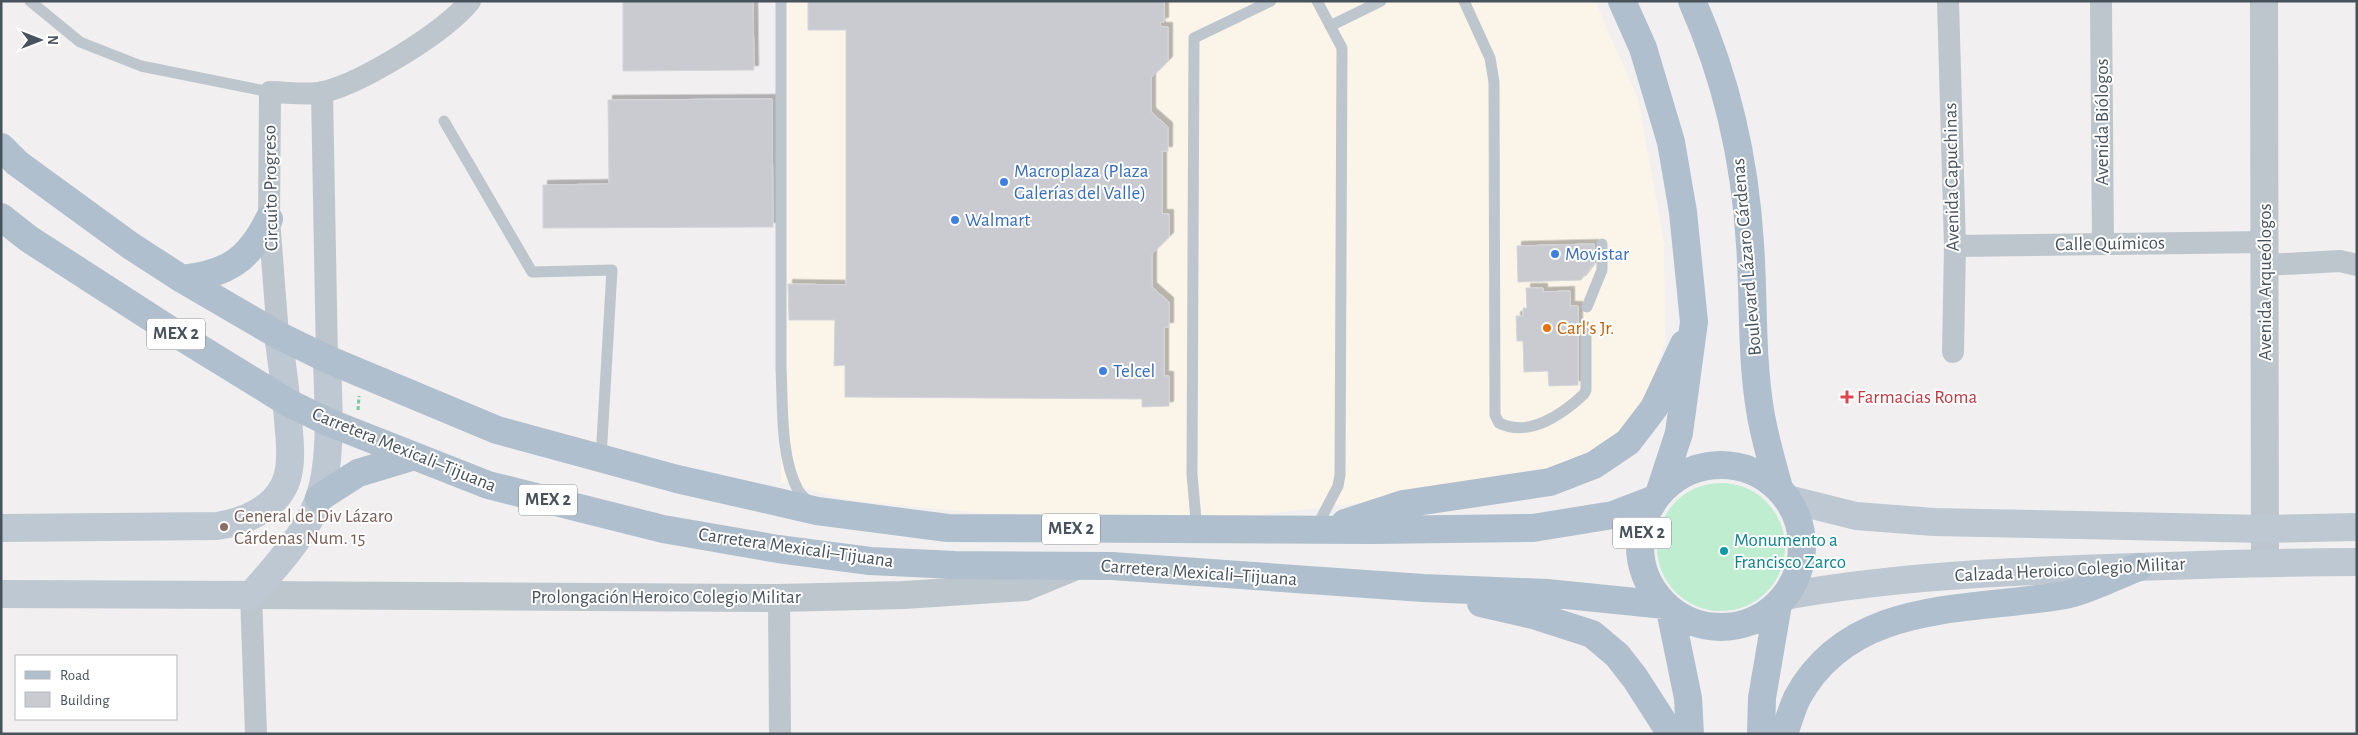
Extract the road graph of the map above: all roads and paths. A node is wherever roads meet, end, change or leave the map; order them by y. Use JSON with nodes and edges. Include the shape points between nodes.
{"nodes":[{"id":1,"x":30,"y":1,"type":"edge"},
{"id":2,"x":470,"y":1,"type":"edge"},
{"id":3,"x":781,"y":1,"type":"edge"},
{"id":4,"x":1271,"y":1,"type":"edge"},
{"id":5,"x":1317,"y":1,"type":"edge"},
{"id":6,"x":1381,"y":1,"type":"edge"},
{"id":7,"x":1464,"y":1,"type":"edge"},
{"id":8,"x":1622,"y":1,"type":"edge"},
{"id":9,"x":1692,"y":1,"type":"edge"},
{"id":10,"x":1948,"y":1,"type":"edge"},
{"id":11,"x":2102,"y":1,"type":"edge"},
{"id":12,"x":2264,"y":1,"type":"edge"},
{"id":13,"x":1330,"y":26,"type":"junction"},
{"id":14,"x":270,"y":92,"type":"junction"},
{"id":15,"x":322,"y":92,"type":"junction"},
{"id":16,"x":444,"y":121,"type":"dead end"},
{"id":17,"x":1,"y":147,"type":"edge"},
{"id":18,"x":1,"y":217,"type":"edge"},
{"id":19,"x":269,"y":219,"type":"junction"},
{"id":20,"x":1602,"y":244,"type":"dead end"},
{"id":21,"x":2103,"y":244,"type":"junction"},
{"id":22,"x":1955,"y":246,"type":"junction"},
{"id":23,"x":2266,"y":254,"type":"junction"},
{"id":24,"x":2357,"y":265,"type":"edge"},
{"id":25,"x":182,"y":279,"type":"junction"},
{"id":26,"x":1587,"y":307,"type":"dead end"},
{"id":27,"x":1694,"y":322,"type":"junction"},
{"id":28,"x":1586,"y":333,"type":"dead end"},
{"id":29,"x":278,"y":335,"type":"junction"},
{"id":30,"x":1953,"y":352,"type":"dead end"},
{"id":31,"x":327,"y":359,"type":"junction"},
{"id":32,"x":361,"y":373,"type":"junction"},
{"id":33,"x":287,"y":402,"type":"junction"},
{"id":34,"x":328,"y":422,"type":"junction"},
{"id":35,"x":356,"y":434,"type":"junction"},
{"id":36,"x":411,"y":457,"type":"junction"},
{"id":37,"x":601,"y":458,"type":"junction"},
{"id":38,"x":1783,"y":493,"type":"junction"},
{"id":39,"x":1656,"y":496,"type":"junction"},
{"id":40,"x":319,"y":498,"type":"junction"},
{"id":41,"x":817,"y":511,"type":"junction"},
{"id":42,"x":2357,"y":527,"type":"edge"},
{"id":43,"x":1,"y":528,"type":"edge"},
{"id":44,"x":2265,"y":529,"type":"junction"},
{"id":45,"x":1321,"y":530,"type":"junction"},
{"id":46,"x":1197,"y":531,"type":"junction"},
{"id":47,"x":2265,"y":562,"type":"junction"},
{"id":48,"x":2357,"y":562,"type":"edge"},
{"id":49,"x":1076,"y":566,"type":"junction"},
{"id":50,"x":1112,"y":566,"type":"junction"},
{"id":51,"x":2140,"y":567,"type":"junction"},
{"id":52,"x":1423,"y":588,"type":"junction"},
{"id":53,"x":1,"y":594,"type":"edge"},
{"id":54,"x":251,"y":595,"type":"junction"},
{"id":55,"x":779,"y":598,"type":"junction"},
{"id":56,"x":1782,"y":600,"type":"junction"},
{"id":57,"x":1668,"y":607,"type":"junction"},
{"id":58,"x":256,"y":734,"type":"edge"},
{"id":59,"x":780,"y":734,"type":"edge"},
{"id":60,"x":1671,"y":734,"type":"edge"},
{"id":61,"x":1690,"y":734,"type":"edge"},
{"id":62,"x":1761,"y":734,"type":"edge"},
{"id":63,"x":1784,"y":734,"type":"edge"}],
"edges":[{"from":1,"to":14,"type":"lane","via":[[80,42],[133,62]]},
{"from":2,"to":15,"type":"street","via":[[416,46],[359,79]]},
{"from":3,"to":41,"type":"lane","via":[[783,420],[789,464],[798,490]]},
{"from":4,"to":46,"type":"lane","via":[[1194,38],[1192,498]]},
{"from":5,"to":13,"type":"lane"},
{"from":6,"to":13,"type":"lane"},
{"from":7,"to":28,"type":"lane","via":[[1490,58],[1494,82],[1496,415],[1499,423],[1519,427],[1538,424],[1554,418],[1584,394]]},
{"from":8,"to":27,"type":"main road","via":[[1643,48],[1671,142],[1683,212]]},
{"from":9,"to":38,"type":"main road","name":"Boulevard Lázaro Cárdenas","via":[[1708,37],[1738,144],[1750,242],[1760,411]]},
{"from":10,"to":22,"type":"street","name":"Avenida Capuchinas"},
{"from":11,"to":21,"type":"street","name":"Avenida Biólogos"},
{"from":12,"to":23,"type":"street","name":"Avenida Arqueólogos"},
{"from":13,"to":45,"type":"lane","via":[[1342,48],[1340,460],[1338,486]]},
{"from":14,"to":15,"type":"street"},
{"from":14,"to":19,"type":"street","name":"Circuito Progreso"},
{"from":15,"to":31,"type":"street"},
{"from":16,"to":37,"type":"lane","via":[[532,272],[612,270]]},
{"from":17,"to":25,"type":"main road","name":"Carretera Mexicali–Tijuana","number":"MEX 2","via":[[17,163]]},
{"from":18,"to":33,"type":"main road","name":"Carretera Mexicali–Tijuana","number":"MEX 2","via":[[159,323]]},
{"from":19,"to":25,"type":"main road","via":[[259,240],[244,257],[227,269]]},
{"from":19,"to":29,"type":"street","name":"Circuito Progreso"},
{"from":20,"to":26,"type":"lane","via":[[1602,270]]},
{"from":21,"to":22,"type":"street","name":"Calle Químicos"},
{"from":21,"to":23,"type":"street","name":"Calle Químicos"},
{"from":22,"to":30,"type":"street","name":"Avenida Capuchinas"},
{"from":23,"to":24,"type":"street","name":"Calle Químicos"},
{"from":23,"to":44,"type":"street","name":"Avenida Arqueólogos"},
{"from":25,"to":29,"type":"main road","name":"Carretera Mexicali–Tijuana","number":"MEX 2"},
{"from":27,"to":39,"type":"main road","via":[[1679,433]]},
{"from":27,"to":45,"type":"main road","via":[[1654,408],[1628,442],[1594,464],[1550,482],[1403,504]]},
{"from":29,"to":31,"type":"main road","name":"Carretera Mexicali–Tijuana","number":"MEX 2"},
{"from":29,"to":33,"type":"main road"},
{"from":31,"to":32,"type":"main road","name":"Carretera Mexicali–Tijuana","number":"MEX 2"},
{"from":31,"to":34,"type":"main road"},
{"from":32,"to":35,"type":"path"},
{"from":32,"to":37,"type":"main road","name":"Carretera Mexicali–Tijuana","number":"MEX 2","via":[[497,430]]},
{"from":33,"to":34,"type":"main road","name":"Carretera Mexicali–Tijuana","number":"MEX 2"},
{"from":33,"to":43,"type":"main road","via":[[289,469],[272,504],[256,514],[217,526]]},
{"from":34,"to":35,"type":"main road","name":"Carretera Mexicali–Tijuana","number":"MEX 2"},
{"from":34,"to":40,"type":"main road","via":[[326,462]]},
{"from":35,"to":36,"type":"main road","name":"Carretera Mexicali–Tijuana","number":"MEX 2"},
{"from":36,"to":40,"type":"main road","via":[[358,473]]},
{"from":36,"to":49,"type":"main road","name":"Carretera Mexicali–Tijuana","number":"MEX 2","via":[[497,488],[663,529],[778,549],[879,561]]},
{"from":37,"to":41,"type":"main road","name":"Carretera Mexicali–Tijuana","number":"MEX 2"},
{"from":38,"to":39,"type":"main road","number":"MEX 2","via":[[1763,476],[1727,464],[1689,471]]},
{"from":38,"to":44,"type":"main road","name":"Calzada Heroico Colegio Militar","via":[[1856,516],[1934,522]]},
{"from":38,"to":56,"type":"main road","number":"MEX 2","via":[[1798,517],[1802,558]]},
{"from":39,"to":45,"type":"main road","name":"Carretera Mexicali–Tijuana","number":"MEX 2","via":[[1613,514],[1534,528]]},
{"from":39,"to":57,"type":"main road","number":"MEX 2","via":[[1643,522],[1642,567],[1651,588]]},
{"from":40,"to":54,"type":"main road","via":[[306,526],[279,564]]},
{"from":41,"to":46,"type":"main road","name":"Carretera Mexicali–Tijuana","number":"MEX 2","via":[[948,528]]},
{"from":42,"to":44,"type":"main road","name":"Calzada Heroico Colegio Militar"},
{"from":44,"to":47,"type":"street","name":"Avenida Arqueólogos"},
{"from":45,"to":46,"type":"main road","name":"Carretera Mexicali–Tijuana","number":"MEX 2"},
{"from":46,"to":50,"type":"main road","via":[[1196,542],[1189,553]]},
{"from":47,"to":48,"type":"main road","name":"Calzada Heroico Colegio Militar"},
{"from":47,"to":51,"type":"main road","name":"Calzada Heroico Colegio Militar"},
{"from":49,"to":50,"type":"main road","name":"Carretera Mexicali–Tijuana","number":"MEX 2"},
{"from":49,"to":55,"type":"street","name":"Prolongación Heroico Colegio Militar","via":[[1025,587],[904,595]]},
{"from":50,"to":52,"type":"main road","name":"Carretera Mexicali–Tijuana","number":"MEX 2"},
{"from":51,"to":56,"type":"main road","name":"Calzada Heroico Colegio Militar","via":[[1923,577],[1844,586]]},
{"from":51,"to":63,"type":"main road","via":[[2067,595],[1908,615],[1860,633],[1823,662],[1798,698]]},
{"from":52,"to":57,"type":"main road","via":[[1547,593]]},
{"from":52,"to":60,"type":"main road","number":"MEX 2","via":[[1533,615],[1592,634],[1617,655]]},
{"from":53,"to":54,"type":"main road"},
{"from":54,"to":55,"type":"street","name":"Prolongación Heroico Colegio Militar"},
{"from":54,"to":58,"type":"street"},
{"from":55,"to":59,"type":"street"},
{"from":56,"to":57,"type":"main road","number":"MEX 2","via":[[1760,618],[1739,626],[1717,628],[1695,623]]},
{"from":56,"to":62,"type":"main road","number":"MEX 2","via":[[1762,698]]},
{"from":57,"to":61,"type":"main road","via":[[1688,698]]}]}
